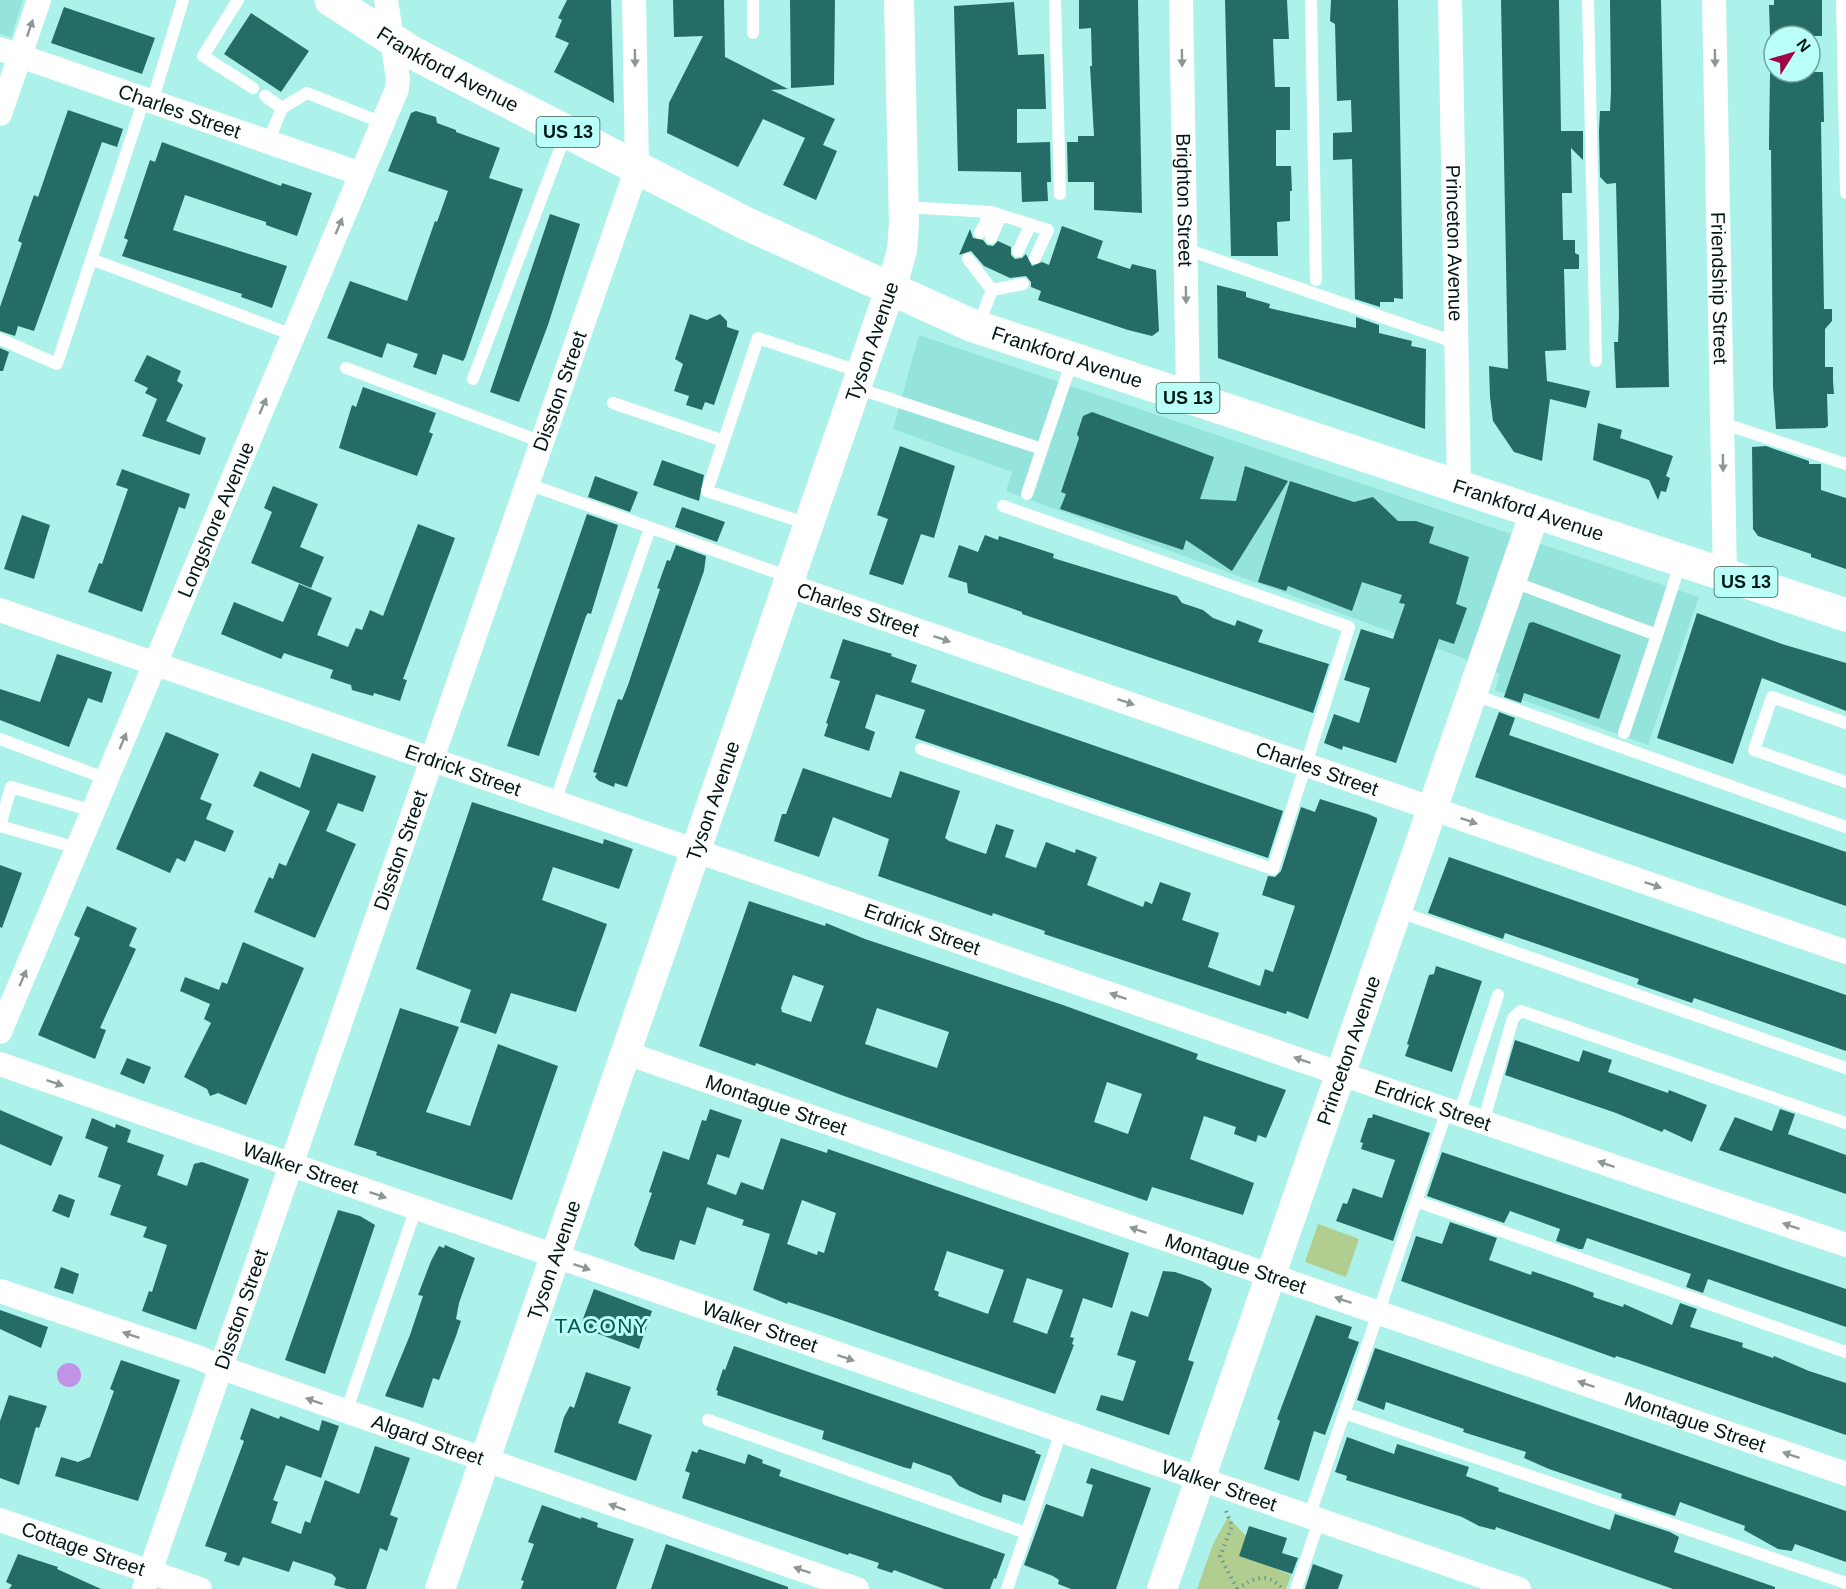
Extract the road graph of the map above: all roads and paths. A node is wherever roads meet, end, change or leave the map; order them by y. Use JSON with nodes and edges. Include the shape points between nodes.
{"nodes":[{"id":1,"x":39,"y":0,"type":"edge"},
{"id":2,"x":183,"y":0,"type":"edge"},
{"id":3,"x":238,"y":0,"type":"edge"},
{"id":4,"x":331,"y":0,"type":"edge"},
{"id":5,"x":386,"y":0,"type":"edge"},
{"id":6,"x":634,"y":0,"type":"edge"},
{"id":7,"x":753,"y":0,"type":"edge"},
{"id":8,"x":899,"y":0,"type":"edge"},
{"id":9,"x":1055,"y":0,"type":"edge"},
{"id":10,"x":1181,"y":0,"type":"edge"},
{"id":11,"x":1311,"y":0,"type":"edge"},
{"id":12,"x":1450,"y":0,"type":"edge"},
{"id":13,"x":1588,"y":0,"type":"edge"},
{"id":14,"x":1714,"y":0,"type":"edge"},
{"id":15,"x":1842,"y":0,"type":"edge"},
{"id":16,"x":753,"y":33,"type":"dead end"},
{"id":17,"x":392,"y":40,"type":"junction"},
{"id":18,"x":10,"y":53,"type":"edge"},
{"id":19,"x":253,"y":88,"type":"dead end"},
{"id":20,"x":265,"y":96,"type":"dead end"},
{"id":21,"x":148,"y":100,"type":"junction"},
{"id":22,"x":282,"y":108,"type":"junction"},
{"id":23,"x":0,"y":114,"type":"edge"},
{"id":24,"x":383,"y":123,"type":"junction"},
{"id":25,"x":566,"y":131,"type":"junction"},
{"id":26,"x":268,"y":142,"type":"junction"},
{"id":27,"x":637,"y":168,"type":"junction"},
{"id":28,"x":361,"y":174,"type":"junction"},
{"id":29,"x":1846,"y":193,"type":"edge"},
{"id":30,"x":1060,"y":194,"type":"dead end"},
{"id":31,"x":904,"y":207,"type":"junction"},
{"id":32,"x":996,"y":214,"type":"junction"},
{"id":33,"x":1030,"y":224,"type":"junction"},
{"id":34,"x":985,"y":235,"type":"dead end"},
{"id":35,"x":1186,"y":249,"type":"junction"},
{"id":36,"x":1018,"y":250,"type":"dead end"},
{"id":37,"x":1035,"y":258,"type":"dead end"},
{"id":38,"x":91,"y":259,"type":"junction"},
{"id":39,"x":974,"y":262,"type":"dead end"},
{"id":40,"x":1007,"y":276,"type":"dead end"},
{"id":41,"x":1316,"y":280,"type":"dead end"},
{"id":42,"x":1023,"y":284,"type":"dead end"},
{"id":43,"x":891,"y":289,"type":"junction"},
{"id":44,"x":992,"y":290,"type":"junction"},
{"id":45,"x":977,"y":327,"type":"junction"},
{"id":46,"x":293,"y":335,"type":"junction"},
{"id":47,"x":0,"y":339,"type":"edge"},
{"id":48,"x":1457,"y":343,"type":"junction"},
{"id":49,"x":1073,"y":359,"type":"junction"},
{"id":50,"x":1596,"y":362,"type":"dead end"},
{"id":51,"x":346,"y":368,"type":"dead end"},
{"id":52,"x":473,"y":379,"type":"dead end"},
{"id":53,"x":858,"y":380,"type":"junction"},
{"id":54,"x":1188,"y":398,"type":"junction"},
{"id":55,"x":613,"y":403,"type":"dead end"},
{"id":56,"x":1722,"y":423,"type":"junction"},
{"id":57,"x":724,"y":441,"type":"junction"},
{"id":58,"x":542,"y":442,"type":"junction"},
{"id":59,"x":1042,"y":449,"type":"junction"},
{"id":60,"x":1846,"y":464,"type":"edge"},
{"id":61,"x":528,"y":484,"type":"junction"},
{"id":62,"x":1459,"y":487,"type":"junction"},
{"id":63,"x":1027,"y":494,"type":"dead end"},
{"id":64,"x":1003,"y":506,"type":"dead end"},
{"id":65,"x":1535,"y":512,"type":"junction"},
{"id":66,"x":808,"y":524,"type":"junction"},
{"id":67,"x":650,"y":528,"type":"junction"},
{"id":68,"x":1682,"y":560,"type":"junction"},
{"id":69,"x":1725,"y":575,"type":"junction"},
{"id":70,"x":788,"y":581,"type":"junction"},
{"id":71,"x":1511,"y":581,"type":"junction"},
{"id":72,"x":0,"y":609,"type":"edge"},
{"id":73,"x":1846,"y":615,"type":"edge"},
{"id":74,"x":1657,"y":635,"type":"junction"},
{"id":75,"x":155,"y":663,"type":"junction"},
{"id":76,"x":1472,"y":694,"type":"junction"},
{"id":77,"x":1846,"y":723,"type":"edge"},
{"id":78,"x":1624,"y":733,"type":"dead end"},
{"id":79,"x":0,"y":739,"type":"edge"},
{"id":80,"x":921,"y":749,"type":"dead end"},
{"id":81,"x":433,"y":759,"type":"junction"},
{"id":82,"x":1305,"y":764,"type":"junction"},
{"id":83,"x":107,"y":779,"type":"junction"},
{"id":84,"x":1846,"y":782,"type":"edge"},
{"id":85,"x":555,"y":802,"type":"junction"},
{"id":86,"x":1432,"y":808,"type":"junction"},
{"id":87,"x":93,"y":811,"type":"junction"},
{"id":88,"x":1846,"y":827,"type":"edge"},
{"id":89,"x":77,"y":848,"type":"junction"},
{"id":90,"x":696,"y":850,"type":"junction"},
{"id":91,"x":1397,"y":911,"type":"junction"},
{"id":92,"x":1846,"y":952,"type":"edge"},
{"id":93,"x":1498,"y":995,"type":"dead end"},
{"id":94,"x":0,"y":1032,"type":"edge"},
{"id":95,"x":626,"y":1053,"type":"junction"},
{"id":96,"x":0,"y":1064,"type":"edge"},
{"id":97,"x":1846,"y":1068,"type":"edge"},
{"id":98,"x":1341,"y":1074,"type":"junction"},
{"id":99,"x":1453,"y":1112,"type":"junction"},
{"id":100,"x":1484,"y":1123,"type":"junction"},
{"id":101,"x":1846,"y":1123,"type":"edge"},
{"id":102,"x":292,"y":1166,"type":"junction"},
{"id":103,"x":1416,"y":1202,"type":"junction"},
{"id":104,"x":416,"y":1208,"type":"junction"},
{"id":105,"x":1846,"y":1245,"type":"edge"},
{"id":106,"x":555,"y":1257,"type":"junction"},
{"id":107,"x":1270,"y":1275,"type":"junction"},
{"id":108,"x":0,"y":1291,"type":"edge"},
{"id":109,"x":1378,"y":1312,"type":"junction"},
{"id":110,"x":1846,"y":1352,"type":"edge"},
{"id":111,"x":222,"y":1368,"type":"junction"},
{"id":112,"x":346,"y":1412,"type":"junction"},
{"id":113,"x":1344,"y":1413,"type":"junction"},
{"id":114,"x":708,"y":1420,"type":"dead end"},
{"id":115,"x":1061,"y":1432,"type":"junction"},
{"id":116,"x":485,"y":1459,"type":"junction"},
{"id":117,"x":1846,"y":1474,"type":"edge"},
{"id":118,"x":1200,"y":1480,"type":"junction"},
{"id":119,"x":1225,"y":1508,"type":"dead end"},
{"id":120,"x":1314,"y":1519,"type":"junction"},
{"id":121,"x":0,"y":1520,"type":"edge"},
{"id":122,"x":1026,"y":1533,"type":"junction"},
{"id":123,"x":148,"y":1580,"type":"edge"},
{"id":124,"x":1846,"y":1583,"type":"edge"},
{"id":125,"x":200,"y":1589,"type":"edge"},
{"id":126,"x":440,"y":1589,"type":"edge"},
{"id":127,"x":857,"y":1589,"type":"edge"},
{"id":128,"x":1007,"y":1589,"type":"edge"},
{"id":129,"x":1162,"y":1589,"type":"edge"},
{"id":130,"x":1237,"y":1589,"type":"edge"},
{"id":131,"x":1283,"y":1589,"type":"edge"},
{"id":132,"x":1296,"y":1589,"type":"edge"},
{"id":133,"x":1519,"y":1589,"type":"edge"}],
"edges":[{"from":18,"to":1,"type":"street","one_way":true},
{"from":2,"to":21,"type":"lane"},
{"from":3,"to":19,"type":"lane","via":[[202,56]]},
{"from":4,"to":17,"type":"main road","name":"Frankford Avenue","number":"US 13"},
{"from":5,"to":17,"type":"street","name":"Longshore Avenue"},
{"from":6,"to":27,"type":"street","name":"Disston Street","one_way":true},
{"from":7,"to":16,"type":"lane"},
{"from":8,"to":31,"type":"street","name":"Tyson Avenue"},
{"from":9,"to":30,"type":"lane"},
{"from":10,"to":35,"type":"street","name":"Brighton Street","one_way":true},
{"from":11,"to":41,"type":"lane"},
{"from":12,"to":48,"type":"street","name":"Princeton Avenue"},
{"from":13,"to":50,"type":"lane"},
{"from":14,"to":56,"type":"street","name":"Friendship Street","one_way":true},
{"from":15,"to":29,"type":"lane"},
{"from":17,"to":24,"type":"street","name":"Longshore Avenue","via":[[398,84]]},
{"from":17,"to":25,"type":"main road","name":"Frankford Avenue","number":"US 13"},
{"from":18,"to":21,"type":"street","name":"Charles Street"},
{"from":18,"to":23,"type":"street"},
{"from":20,"to":22,"type":"lane"},
{"from":21,"to":26,"type":"street","name":"Charles Street"},
{"from":21,"to":38,"type":"lane"},
{"from":22,"to":24,"type":"lane","via":[[307,93]]},
{"from":22,"to":26,"type":"lane"},
{"from":24,"to":28,"type":"street","name":"Longshore Avenue"},
{"from":25,"to":27,"type":"main road","name":"Frankford Avenue","number":"US 13"},
{"from":25,"to":52,"type":"lane"},
{"from":26,"to":28,"type":"street","name":"Charles Street"},
{"from":27,"to":43,"type":"main road","name":"Frankford Avenue","number":"US 13","via":[[745,223]]},
{"from":27,"to":58,"type":"street","name":"Disston Street"},
{"from":46,"to":28,"type":"street","name":"Longshore Avenue","one_way":true},
{"from":31,"to":32,"type":"lane"},
{"from":31,"to":43,"type":"street","name":"Tyson Avenue","via":[[902,250]]},
{"from":32,"to":33,"type":"lane"},
{"from":32,"to":34,"type":"lane"},
{"from":33,"to":36,"type":"lane"},
{"from":33,"to":37,"type":"lane","via":[[1048,230]]},
{"from":35,"to":48,"type":"lane"},
{"from":35,"to":54,"type":"street","name":"Brighton Street","one_way":true},
{"from":38,"to":46,"type":"lane"},
{"from":38,"to":47,"type":"lane","via":[[57,364]]},
{"from":39,"to":44,"type":"lane"},
{"from":40,"to":44,"type":"lane"},
{"from":42,"to":44,"type":"lane"},
{"from":43,"to":45,"type":"main road","name":"Frankford Avenue","number":"US 13"},
{"from":43,"to":53,"type":"street","name":"Tyson Avenue"},
{"from":44,"to":45,"type":"lane"},
{"from":45,"to":49,"type":"main road","name":"Frankford Avenue","number":"US 13"},
{"from":75,"to":46,"type":"street","name":"Longshore Avenue","one_way":true},
{"from":48,"to":62,"type":"street","name":"Princeton Avenue"},
{"from":49,"to":54,"type":"main road","name":"Frankford Avenue","number":"US 13"},
{"from":49,"to":59,"type":"lane"},
{"from":51,"to":58,"type":"lane"},
{"from":53,"to":57,"type":"lane","via":[[758,338]]},
{"from":53,"to":59,"type":"lane"},
{"from":53,"to":66,"type":"street","name":"Tyson Avenue"},
{"from":54,"to":62,"type":"main road","name":"Frankford Avenue","number":"US 13"},
{"from":55,"to":57,"type":"lane"},
{"from":56,"to":60,"type":"lane"},
{"from":56,"to":69,"type":"street","name":"Friendship Street","one_way":true},
{"from":57,"to":66,"type":"lane","via":[[707,490]]},
{"from":58,"to":61,"type":"street","name":"Disston Street"},
{"from":59,"to":63,"type":"lane"},
{"from":61,"to":67,"type":"lane"},
{"from":61,"to":81,"type":"street","name":"Disston Street"},
{"from":62,"to":65,"type":"main road","name":"Frankford Avenue","number":"US 13"},
{"from":64,"to":82,"type":"lane","via":[[1349,627]]},
{"from":65,"to":68,"type":"main road","name":"Frankford Avenue","number":"US 13"},
{"from":65,"to":71,"type":"street","name":"Princeton Avenue"},
{"from":66,"to":70,"type":"street","name":"Tyson Avenue"},
{"from":67,"to":70,"type":"lane"},
{"from":67,"to":85,"type":"lane"},
{"from":68,"to":69,"type":"main road","name":"Frankford Avenue","number":"US 13"},
{"from":68,"to":74,"type":"lane"},
{"from":69,"to":73,"type":"main road","name":"Frankford Avenue","number":"US 13"},
{"from":70,"to":82,"type":"street","name":"Charles Street","one_way":true},
{"from":70,"to":90,"type":"street","name":"Tyson Avenue"},
{"from":71,"to":74,"type":"lane"},
{"from":71,"to":76,"type":"street","name":"Princeton Avenue"},
{"from":72,"to":75,"type":"street","name":"Erdrick Street"},
{"from":74,"to":78,"type":"lane"},
{"from":75,"to":81,"type":"street","name":"Erdrick Street"},
{"from":83,"to":75,"type":"street","name":"Longshore Avenue","one_way":true},
{"from":76,"to":86,"type":"street","name":"Princeton Avenue"},
{"from":76,"to":88,"type":"lane"},
{"from":77,"to":84,"type":"lane","via":[[1772,697],[1754,750]]},
{"from":79,"to":83,"type":"lane"},
{"from":80,"to":82,"type":"lane","via":[[1273,869]]},
{"from":81,"to":85,"type":"street","name":"Erdrick Street"},
{"from":81,"to":102,"type":"street","name":"Disston Street"},
{"from":82,"to":86,"type":"street","name":"Charles Street"},
{"from":83,"to":87,"type":"street","name":"Longshore Avenue"},
{"from":85,"to":90,"type":"street","name":"Erdrick Street"},
{"from":86,"to":91,"type":"street","name":"Princeton Avenue"},
{"from":86,"to":92,"type":"street","name":"Charles Street","one_way":true},
{"from":87,"to":89,"type":"street","name":"Longshore Avenue"},
{"from":87,"to":89,"type":"lane","via":[[11,787],[0,826]]},
{"from":94,"to":89,"type":"street","name":"Longshore Avenue","one_way":true},
{"from":90,"to":95,"type":"street","name":"Tyson Avenue"},
{"from":98,"to":90,"type":"street","name":"Erdrick Street","one_way":true},
{"from":91,"to":97,"type":"lane"},
{"from":91,"to":98,"type":"street","name":"Princeton Avenue"},
{"from":93,"to":99,"type":"lane"},
{"from":95,"to":106,"type":"street","name":"Tyson Avenue"},
{"from":107,"to":95,"type":"street","name":"Montague Street","one_way":true},
{"from":96,"to":102,"type":"street","name":"Walker Street","one_way":true},
{"from":98,"to":99,"type":"street","name":"Erdrick Street"},
{"from":98,"to":107,"type":"street","name":"Princeton Avenue"},
{"from":99,"to":100,"type":"street","name":"Erdrick Street"},
{"from":99,"to":103,"type":"lane"},
{"from":100,"to":101,"type":"lane","via":[[1513,1018],[1521,1011]]},
{"from":105,"to":100,"type":"street","name":"Erdrick Street","one_way":true},
{"from":102,"to":104,"type":"street","name":"Walker Street","one_way":true},
{"from":102,"to":111,"type":"street","name":"Disston Street"},
{"from":103,"to":109,"type":"lane"},
{"from":103,"to":110,"type":"lane"},
{"from":104,"to":106,"type":"street","name":"Walker Street"},
{"from":104,"to":112,"type":"lane"},
{"from":106,"to":115,"type":"street","name":"Walker Street","one_way":true},
{"from":106,"to":116,"type":"street","name":"Tyson Avenue"},
{"from":109,"to":107,"type":"street","name":"Montague Street","one_way":true},
{"from":107,"to":118,"type":"street","name":"Princeton Avenue"},
{"from":111,"to":108,"type":"street","name":"Algard Street","one_way":true},
{"from":109,"to":113,"type":"lane"},
{"from":117,"to":109,"type":"street","name":"Montague Street","one_way":true},
{"from":112,"to":111,"type":"street","name":"Algard Street","one_way":true},
{"from":111,"to":123,"type":"street","name":"Disston Street"},
{"from":112,"to":116,"type":"street","name":"Algard Street"},
{"from":113,"to":120,"type":"lane"},
{"from":113,"to":124,"type":"lane"},
{"from":114,"to":122,"type":"lane"},
{"from":115,"to":118,"type":"street","name":"Walker Street"},
{"from":115,"to":122,"type":"lane"},
{"from":116,"to":126,"type":"street","name":"Tyson Avenue"},
{"from":127,"to":116,"type":"street","name":"Algard Street","one_way":true},
{"from":118,"to":120,"type":"street","name":"Walker Street"},
{"from":118,"to":129,"type":"street","name":"Princeton Avenue"},
{"from":119,"to":130,"type":"path","via":[[1232,1526],[1221,1556]]},
{"from":120,"to":132,"type":"lane"},
{"from":120,"to":133,"type":"street","name":"Walker Street"},
{"from":121,"to":123,"type":"street","name":"Cottage Street"},
{"from":122,"to":128,"type":"lane"},
{"from":123,"to":125,"type":"street","name":"Cottage Street"},
{"from":130,"to":131,"type":"path","via":[[1252,1579],[1264,1577]]}]}
